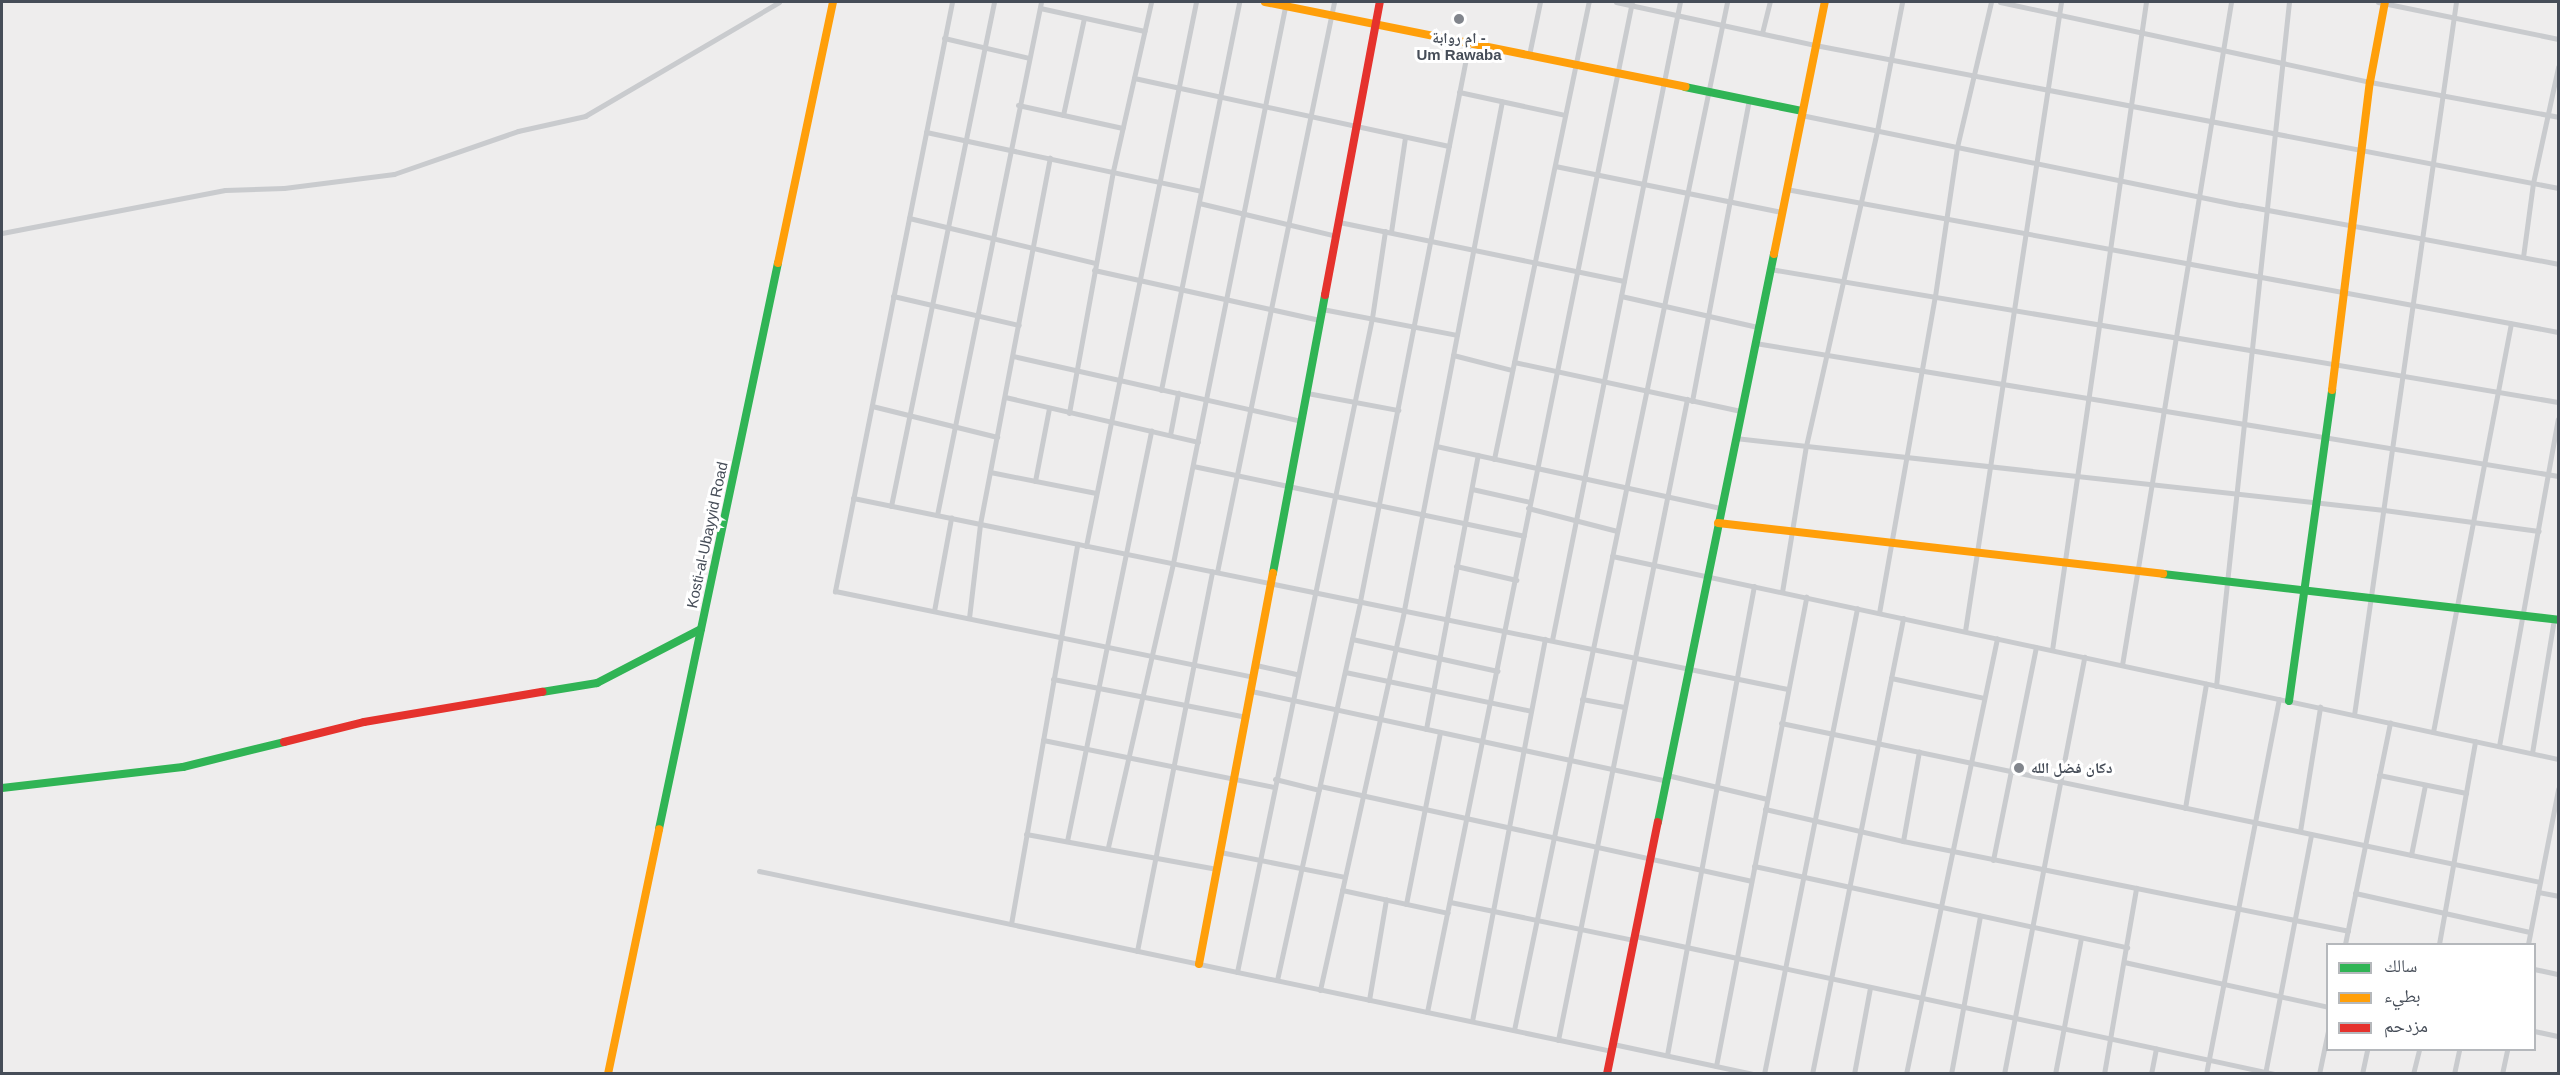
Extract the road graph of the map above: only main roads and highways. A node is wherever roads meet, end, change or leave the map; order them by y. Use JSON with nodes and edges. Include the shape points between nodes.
{"nodes":[{"id":1,"x":833,"y":2,"type":"edge"},
{"id":2,"x":1265,"y":2,"type":"edge"},
{"id":3,"x":1380,"y":2,"type":"edge"},
{"id":4,"x":1825,"y":2,"type":"edge"},
{"id":5,"x":2383,"y":2,"type":"edge"},
{"id":6,"x":1285,"y":4,"type":"edge"},
{"id":7,"x":1376,"y":24,"type":"junction"},
{"id":8,"x":1802,"y":113,"type":"junction"},
{"id":9,"x":1718,"y":523,"type":"junction"},
{"id":10,"x":2307,"y":590,"type":"junction"},
{"id":11,"x":2556,"y":620,"type":"edge"},
{"id":12,"x":701,"y":629,"type":"junction"},
{"id":13,"x":2289,"y":701,"type":"road end"},
{"id":14,"x":2,"y":789,"type":"edge"},
{"id":15,"x":1199,"y":964,"type":"road end"},
{"id":16,"x":608,"y":1074,"type":"edge"},
{"id":17,"x":1607,"y":1074,"type":"edge"}],
"edges":[{"from":1,"to":12,"type":"main road","name":"Kosti-al-Ubayyid Road"},
{"from":2,"to":6,"type":"main road"},
{"from":3,"to":7,"type":"main road"},
{"from":4,"to":8,"type":"main road"},
{"from":5,"to":10,"type":"main road"},
{"from":6,"to":7,"type":"main road"},
{"from":7,"to":8,"type":"main road"},
{"from":7,"to":15,"type":"main road"},
{"from":8,"to":9,"type":"main road"},
{"from":9,"to":10,"type":"main road"},
{"from":9,"to":17,"type":"main road"},
{"from":10,"to":11,"type":"main road"},
{"from":10,"to":13,"type":"main road"},
{"from":12,"to":14,"type":"main road","via":[[597,683],[364,722],[183,767]]},
{"from":12,"to":16,"type":"main road","name":"Kosti-al-Ubayyid Road"}]}
